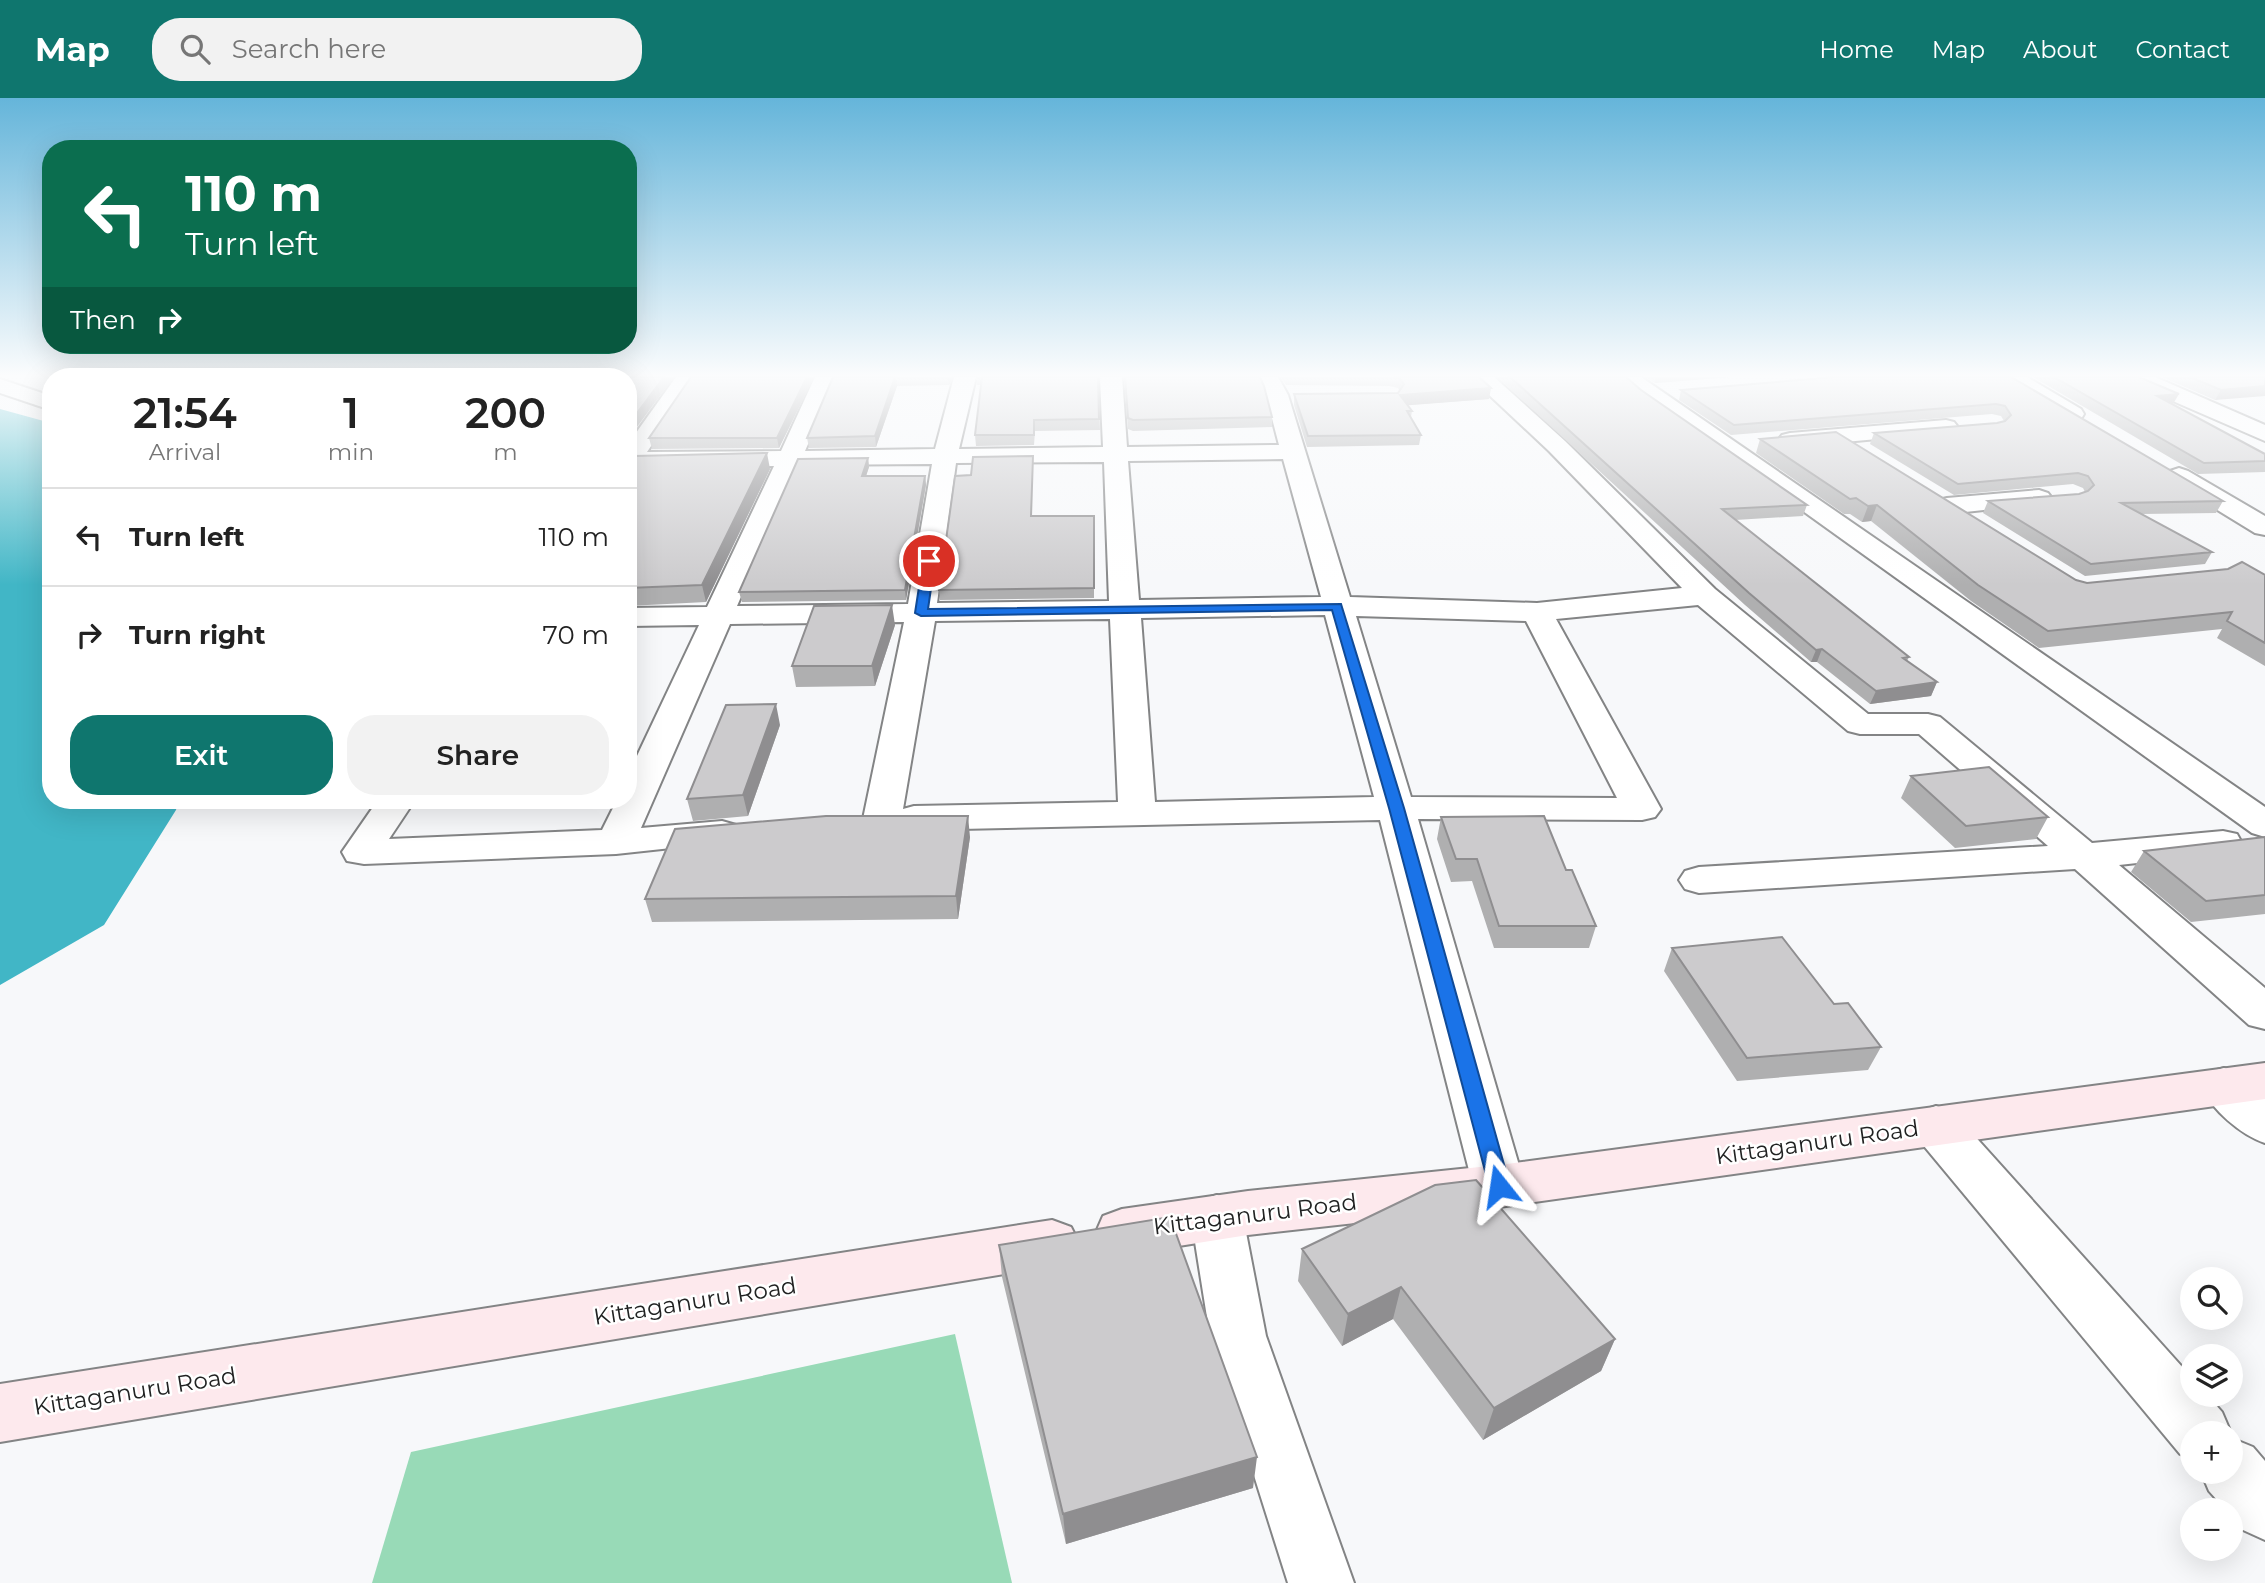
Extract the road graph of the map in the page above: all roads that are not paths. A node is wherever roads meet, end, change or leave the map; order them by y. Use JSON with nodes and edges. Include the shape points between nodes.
{"nodes":[{"id":1,"x":794,"y":446,"type":"edge"},
{"id":2,"x":947,"y":446,"type":"edge"},
{"id":3,"x":1114,"y":446,"type":"edge"},
{"id":4,"x":1291,"y":446,"type":"edge"},
{"id":5,"x":1557,"y":446,"type":"edge"},
{"id":6,"x":1721,"y":446,"type":"edge"},
{"id":7,"x":1852,"y":446,"type":"edge"},
{"id":8,"x":1292,"y":453,"type":"junction"},
{"id":9,"x":1114,"y":455,"type":"junction"},
{"id":10,"x":945,"y":456,"type":"junction"},
{"id":11,"x":1869,"y":457,"type":"edge"},
{"id":12,"x":789,"y":458,"type":"junction"},
{"id":13,"x":637,"y":461,"type":"edge"},
{"id":14,"x":2161,"y":466,"type":"edge"},
{"id":15,"x":2060,"y":496,"type":"edge"},
{"id":16,"x":1980,"y":527,"type":"edge"},
{"id":17,"x":2265,"y":527,"type":"edge"},
{"id":18,"x":1705,"y":595,"type":"junction"},
{"id":19,"x":1337,"y":606,"type":"junction"},
{"id":20,"x":1125,"y":610,"type":"junction"},
{"id":21,"x":1537,"y":612,"type":"junction"},
{"id":22,"x":921,"y":613,"type":"junction"},
{"id":23,"x":718,"y":616,"type":"junction"},
{"id":24,"x":637,"y":617,"type":"edge"},
{"id":25,"x":637,"y":795,"type":"edge"},
{"id":26,"x":1396,"y":808,"type":"junction"},
{"id":27,"x":390,"y":809,"type":"edge"},
{"id":28,"x":631,"y":809,"type":"edge"},
{"id":29,"x":1137,"y":814,"type":"junction"},
{"id":30,"x":882,"y":819,"type":"junction"},
{"id":31,"x":842,"y":823,"type":"edge"},
{"id":32,"x":2265,"y":825,"type":"edge"},
{"id":33,"x":762,"y":830,"type":"edge"},
{"id":34,"x":2265,"y":839,"type":"edge"},
{"id":35,"x":616,"y":842,"type":"junction"},
{"id":36,"x":2084,"y":856,"type":"junction"},
{"id":37,"x":1699,"y":880,"type":"dead end"},
{"id":38,"x":2265,"y":1013,"type":"edge"},
{"id":39,"x":2245,"y":1084,"type":"edge"},
{"id":40,"x":2265,"y":1123,"type":"edge"},
{"id":41,"x":1936,"y":1126,"type":"junction"},
{"id":42,"x":1499,"y":1186,"type":"junction"},
{"id":43,"x":1217,"y":1217,"type":"junction"},
{"id":44,"x":0,"y":1413,"type":"edge"},
{"id":45,"x":2191,"y":1421,"type":"edge"},
{"id":46,"x":2243,"y":1483,"type":"edge"},
{"id":47,"x":2265,"y":1508,"type":"edge"},
{"id":48,"x":1321,"y":1583,"type":"edge"}],
"edges":[{"from":1,"to":12,"type":"street"},
{"from":2,"to":10,"type":"street"},
{"from":3,"to":9,"type":"street"},
{"from":4,"to":8,"type":"street"},
{"from":5,"to":18,"type":"street"},
{"from":6,"to":32,"type":"street"},
{"from":7,"to":11,"type":"street"},
{"from":8,"to":9,"type":"street"},
{"from":8,"to":19,"type":"street"},
{"from":9,"to":10,"type":"street"},
{"from":9,"to":20,"type":"street"},
{"from":10,"to":12,"type":"street"},
{"from":10,"to":22,"type":"street"},
{"from":12,"to":13,"type":"street"},
{"from":12,"to":23,"type":"street"},
{"from":14,"to":17,"type":"street"},
{"from":15,"to":16,"type":"street","via":[[1936,499]]},
{"from":18,"to":21,"type":"street"},
{"from":18,"to":36,"type":"street","via":[[1860,724],[1928,724]]},
{"from":19,"to":20,"type":"street"},
{"from":19,"to":21,"type":"street"},
{"from":19,"to":26,"type":"street"},
{"from":20,"to":22,"type":"street"},
{"from":20,"to":29,"type":"street"},
{"from":21,"to":26,"type":"street","via":[[1642,809]]},
{"from":22,"to":23,"type":"street"},
{"from":22,"to":30,"type":"street"},
{"from":23,"to":24,"type":"street"},
{"from":23,"to":25,"type":"street"},
{"from":26,"to":29,"type":"street"},
{"from":26,"to":42,"type":"street"},
{"from":27,"to":35,"type":"street","via":[[362,852]]},
{"from":28,"to":35,"type":"street"},
{"from":29,"to":30,"type":"street"},
{"from":30,"to":31,"type":"street"},
{"from":33,"to":35,"type":"street"},
{"from":34,"to":36,"type":"street"},
{"from":36,"to":37,"type":"street"},
{"from":36,"to":38,"type":"street"},
{"from":39,"to":40,"type":"street"},
{"from":39,"to":41,"type":"street","name":"Kittaganuru Road"},
{"from":41,"to":42,"type":"street","name":"Kittaganuru Road"},
{"from":41,"to":45,"type":"street"},
{"from":42,"to":43,"type":"street","name":"Kittaganuru Road"},
{"from":43,"to":44,"type":"street","name":"Kittaganuru Road"},
{"from":43,"to":48,"type":"street","via":[[1238,1336]]},
{"from":46,"to":47,"type":"street"}]}
